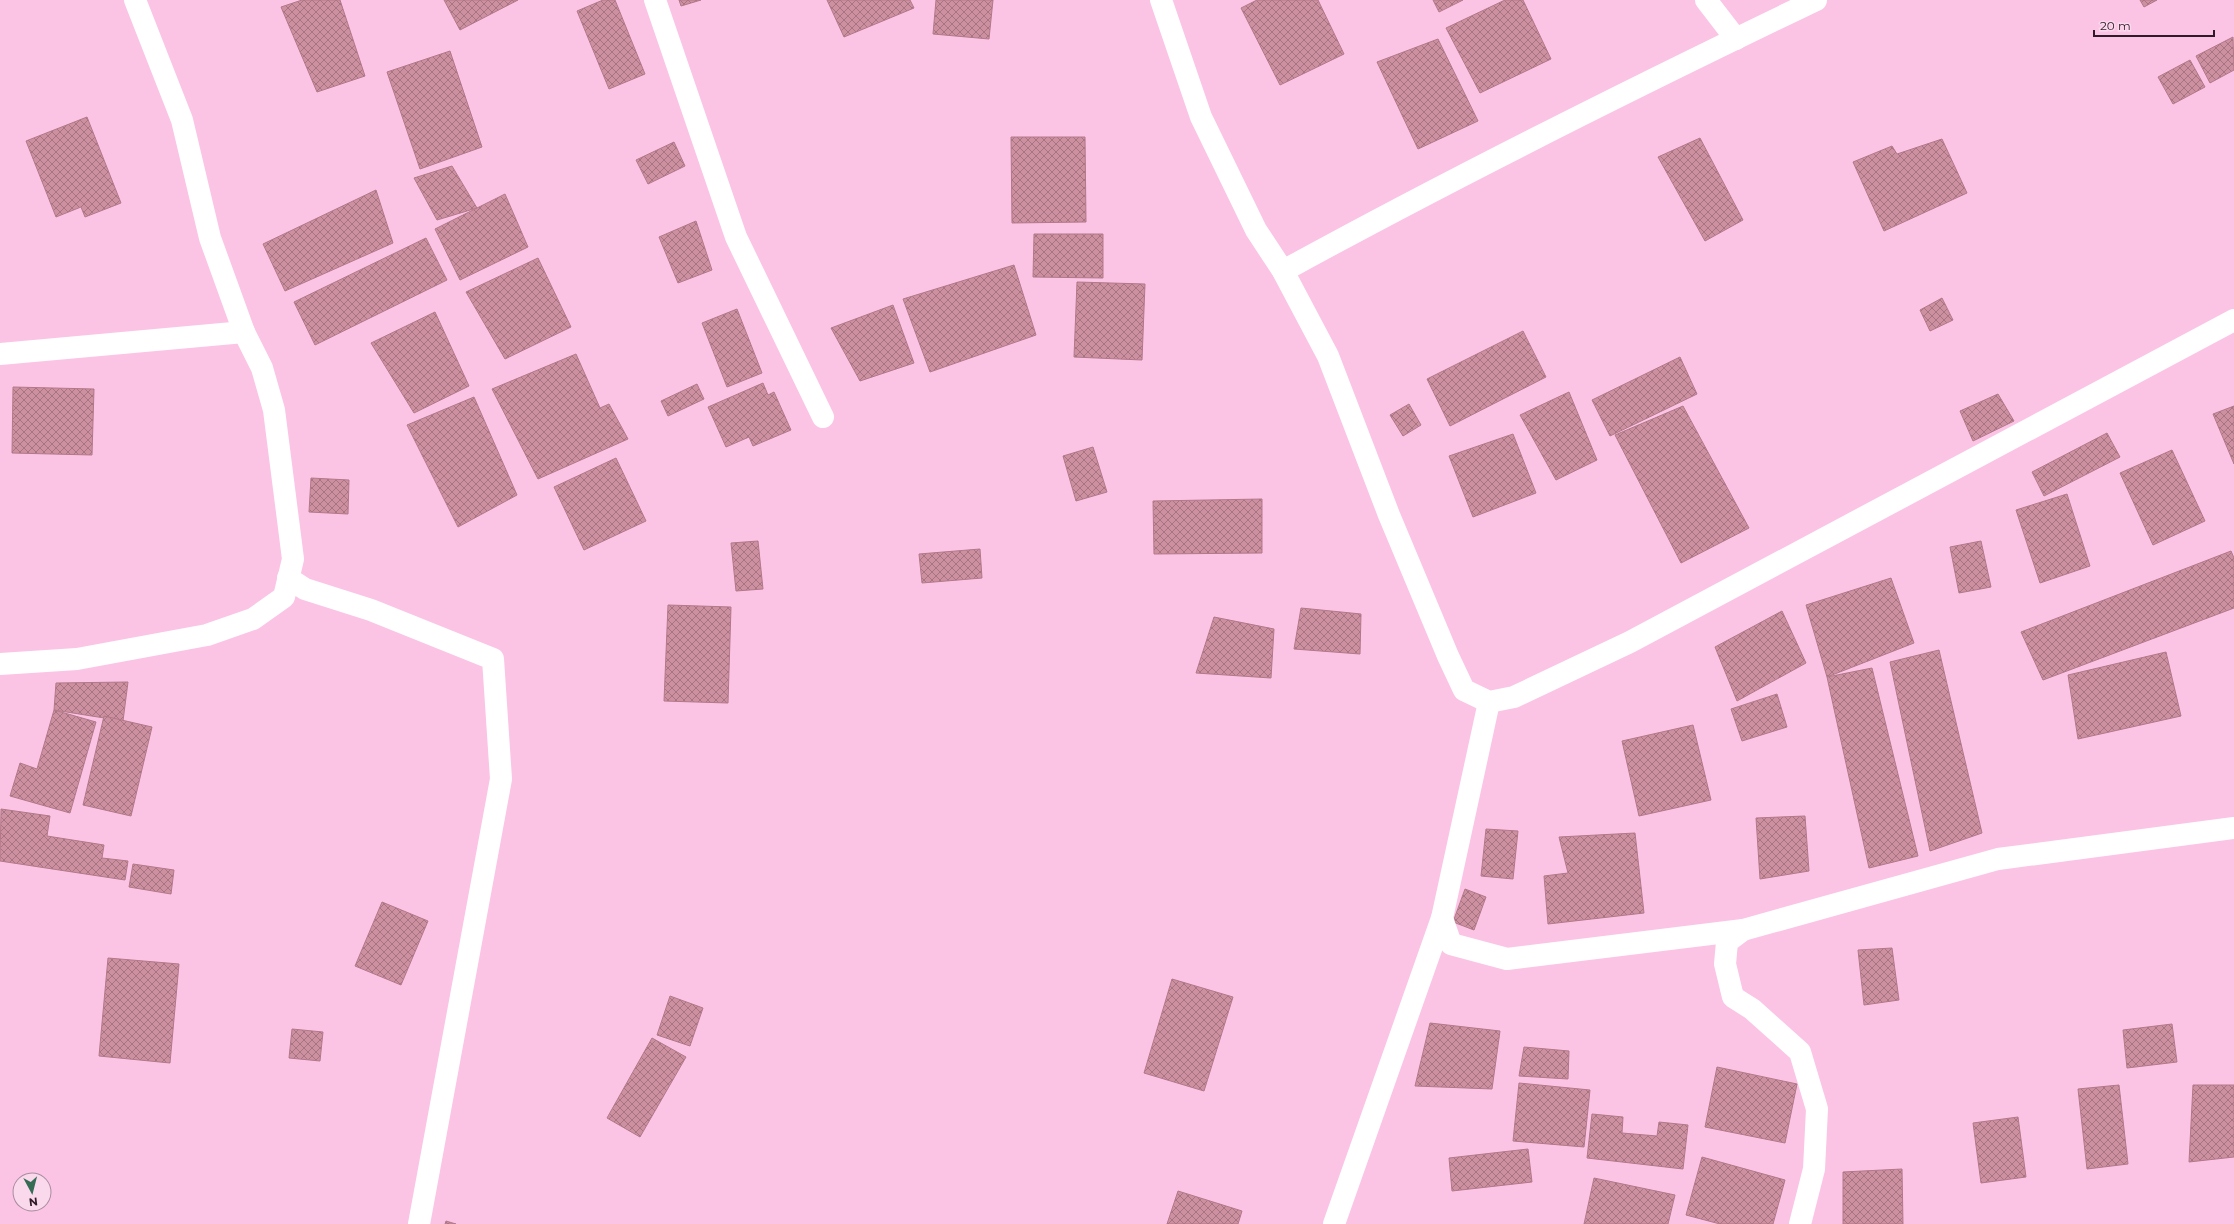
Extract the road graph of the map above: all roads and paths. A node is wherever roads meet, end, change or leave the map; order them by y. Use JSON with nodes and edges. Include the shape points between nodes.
{"nodes":[{"id":1,"x":135,"y":0,"type":"edge"},
{"id":2,"x":655,"y":0,"type":"edge"},
{"id":3,"x":1161,"y":0,"type":"edge"},
{"id":4,"x":1706,"y":0,"type":"edge"},
{"id":5,"x":1816,"y":0,"type":"edge"},
{"id":6,"x":1736,"y":39,"type":"junction"},
{"id":7,"x":1283,"y":271,"type":"junction"},
{"id":8,"x":2234,"y":320,"type":"edge"},
{"id":9,"x":244,"y":332,"type":"junction"},
{"id":10,"x":0,"y":354,"type":"edge"},
{"id":11,"x":823,"y":418,"type":"dead end"},
{"id":12,"x":288,"y":578,"type":"junction"},
{"id":13,"x":0,"y":664,"type":"edge"},
{"id":14,"x":1490,"y":702,"type":"junction"},
{"id":15,"x":2234,"y":828,"type":"edge"},
{"id":16,"x":1442,"y":918,"type":"junction"},
{"id":17,"x":1743,"y":930,"type":"junction"},
{"id":18,"x":419,"y":1224,"type":"edge"},
{"id":19,"x":1334,"y":1224,"type":"edge"},
{"id":20,"x":1800,"y":1224,"type":"edge"}],
"edges":[{"from":1,"to":9,"type":"street","via":[[182,120],[210,238]]},
{"from":2,"to":11,"type":"street","via":[[736,237]]},
{"from":3,"to":7,"type":"street","via":[[1201,116],[1256,230]]},
{"from":4,"to":6,"type":"street"},
{"from":5,"to":6,"type":"street"},
{"from":6,"to":7,"type":"street","via":[[1579,115]]},
{"from":7,"to":14,"type":"street","via":[[1328,356],[1389,515],[1464,690]]},
{"from":8,"to":14,"type":"street","via":[[1630,642],[1514,696]]},
{"from":9,"to":10,"type":"street"},
{"from":9,"to":12,"type":"street","via":[[262,368],[274,410],[293,559]]},
{"from":12,"to":13,"type":"street","via":[[284,597],[253,619],[207,634],[77,658]]},
{"from":12,"to":18,"type":"street","via":[[305,589],[371,610],[493,659],[501,779]]},
{"from":14,"to":16,"type":"street"},
{"from":15,"to":17,"type":"street","via":[[1998,859]]},
{"from":16,"to":17,"type":"street","via":[[1451,944],[1507,959]]},
{"from":16,"to":19,"type":"street"},
{"from":17,"to":20,"type":"street","via":[[1727,942],[1725,964],[1733,997],[1752,1009],[1800,1052],[1817,1109],[1814,1169]]}]}
